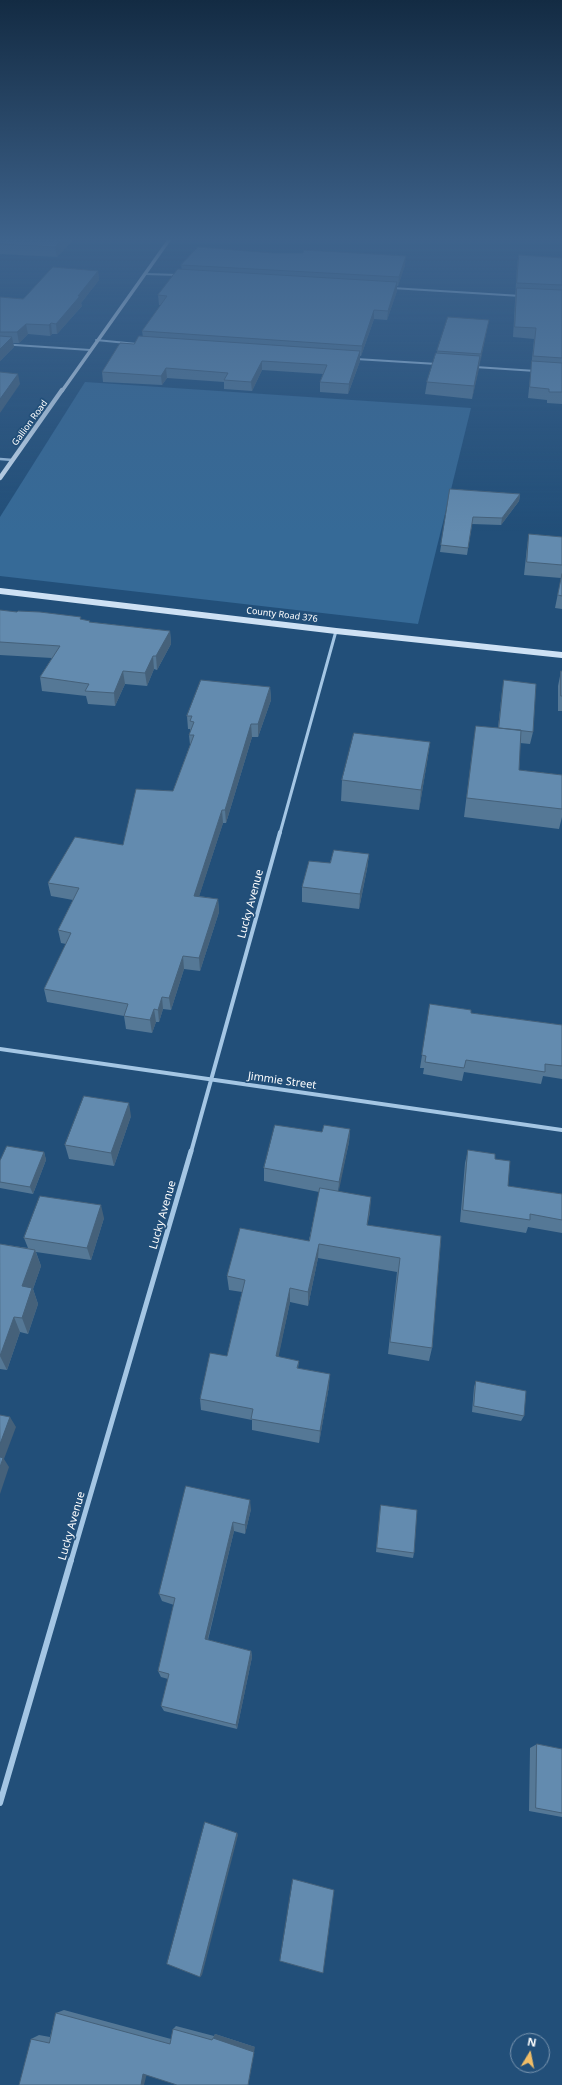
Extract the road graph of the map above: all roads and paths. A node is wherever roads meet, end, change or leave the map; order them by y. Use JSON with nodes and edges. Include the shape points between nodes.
{"nodes":[{"id":1,"x":98,"y":337,"type":"edge"},
{"id":2,"x":96,"y":340,"type":"junction"},
{"id":3,"x":0,"y":344,"type":"edge"},
{"id":4,"x":143,"y":344,"type":"edge"},
{"id":5,"x":90,"y":350,"type":"junction"},
{"id":6,"x":351,"y":358,"type":"edge"},
{"id":7,"x":437,"y":364,"type":"edge"},
{"id":8,"x":469,"y":366,"type":"edge"},
{"id":9,"x":540,"y":371,"type":"edge"},
{"id":10,"x":0,"y":459,"type":"edge"},
{"id":11,"x":13,"y":460,"type":"junction"},
{"id":12,"x":0,"y":478,"type":"edge"},
{"id":13,"x":0,"y":591,"type":"edge"},
{"id":14,"x":336,"y":631,"type":"junction"},
{"id":15,"x":562,"y":655,"type":"edge"},
{"id":16,"x":0,"y":1049,"type":"edge"},
{"id":17,"x":212,"y":1079,"type":"junction"},
{"id":18,"x":562,"y":1130,"type":"edge"},
{"id":19,"x":0,"y":1803,"type":"edge"}],
"edges":[{"from":1,"to":2,"type":"street","name":"Gallion Road"},
{"from":2,"to":4,"type":"street"},
{"from":2,"to":5,"type":"street","name":"Gallion Road"},
{"from":3,"to":5,"type":"street"},
{"from":5,"to":11,"type":"street","name":"Gallion Road"},
{"from":6,"to":7,"type":"street"},
{"from":8,"to":9,"type":"street"},
{"from":10,"to":11,"type":"street"},
{"from":11,"to":12,"type":"street","name":"Gallion Road"},
{"from":13,"to":14,"type":"street","name":"County Road 376"},
{"from":14,"to":15,"type":"street","name":"County Road 376"},
{"from":14,"to":17,"type":"street","name":"Lucky Avenue"},
{"from":16,"to":17,"type":"street","name":"Jimmie Street"},
{"from":17,"to":18,"type":"street","name":"Jimmie Street"},
{"from":17,"to":19,"type":"street","name":"Lucky Avenue"}]}
